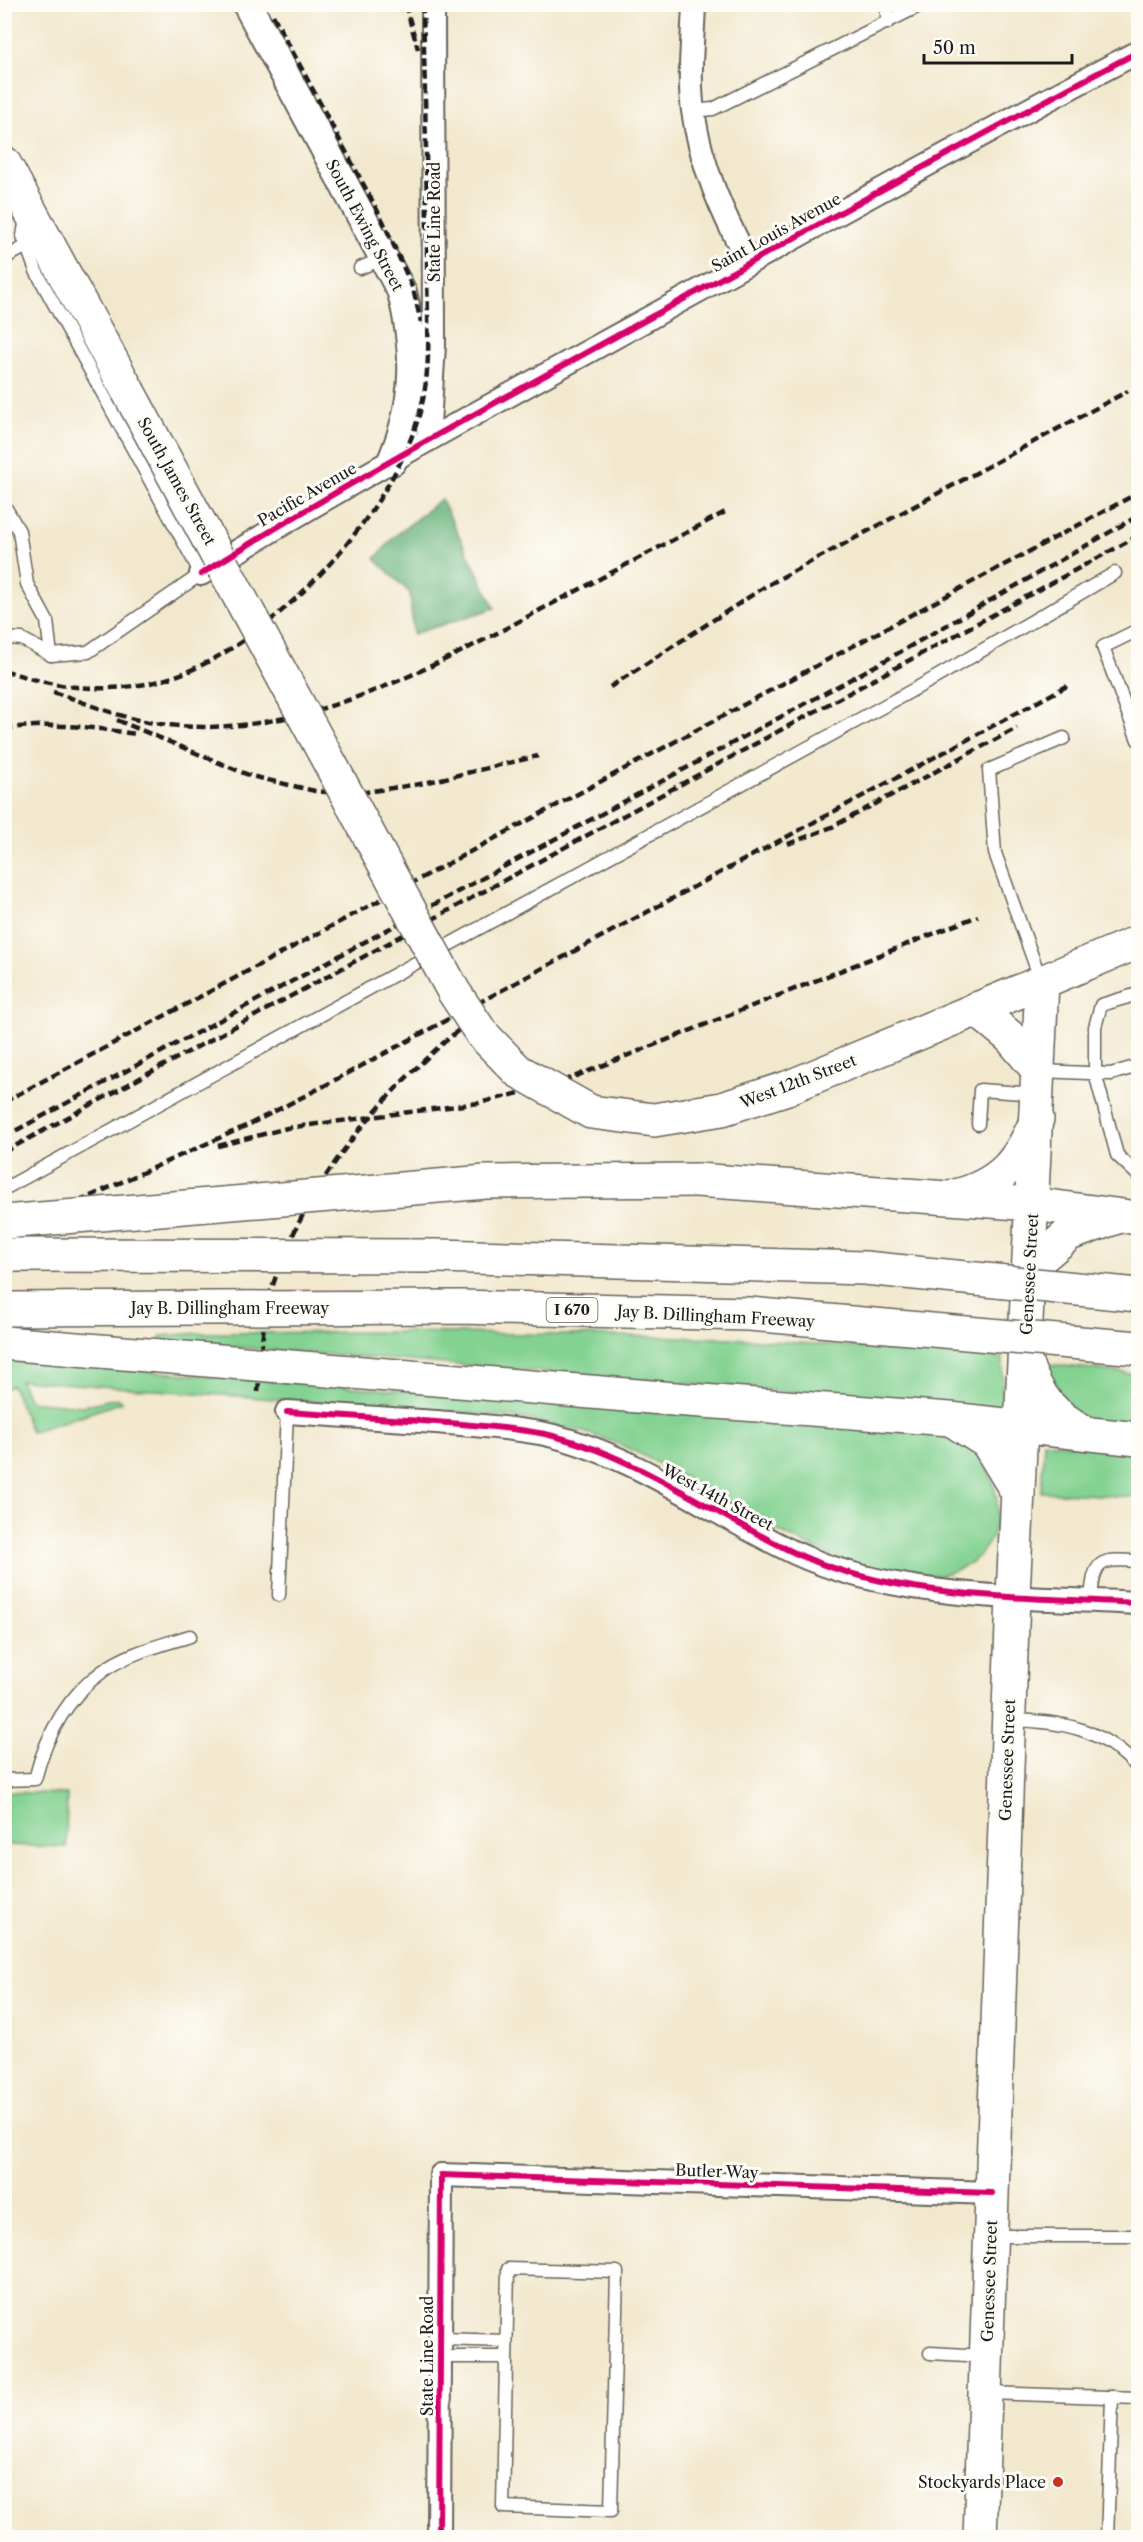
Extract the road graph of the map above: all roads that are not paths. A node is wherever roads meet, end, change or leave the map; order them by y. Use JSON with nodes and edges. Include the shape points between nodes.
{"nodes":[{"id":1,"x":247,"y":4,"type":"edge"},
{"id":2,"x":433,"y":4,"type":"edge"},
{"id":3,"x":694,"y":4,"type":"edge"},
{"id":4,"x":887,"y":4,"type":"edge"},
{"id":5,"x":923,"y":4,"type":"edge"},
{"id":6,"x":886,"y":23,"type":"junction"},
{"id":7,"x":1138,"y":52,"type":"edge"},
{"id":8,"x":693,"y":111,"type":"junction"},
{"id":9,"x":4,"y":163,"type":"edge"},
{"id":10,"x":27,"y":201,"type":"junction"},
{"id":11,"x":27,"y":246,"type":"junction"},
{"id":12,"x":4,"y":258,"type":"edge"},
{"id":13,"x":749,"y":263,"type":"junction"},
{"id":14,"x":428,"y":440,"type":"junction"},
{"id":15,"x":392,"y":461,"type":"junction"},
{"id":16,"x":4,"y":505,"type":"edge"},
{"id":17,"x":1115,"y":573,"type":"dead end"},
{"id":18,"x":201,"y":574,"type":"junction"},
{"id":19,"x":1138,"y":630,"type":"edge"},
{"id":20,"x":4,"y":638,"type":"edge"},
{"id":21,"x":51,"y":655,"type":"junction"},
{"id":22,"x":1064,"y":738,"type":"dead end"},
{"id":23,"x":1138,"y":740,"type":"edge"},
{"id":24,"x":418,"y":925,"type":"joint"},
{"id":25,"x":1138,"y":942,"type":"edge"},
{"id":26,"x":1042,"y":982,"type":"junction"},
{"id":27,"x":1138,"y":994,"type":"edge"},
{"id":28,"x":976,"y":1010,"type":"junction"},
{"id":29,"x":1138,"y":1066,"type":"edge"},
{"id":30,"x":1095,"y":1073,"type":"junction"},
{"id":31,"x":1038,"y":1095,"type":"junction"},
{"id":32,"x":978,"y":1124,"type":"dead end"},
{"id":33,"x":1138,"y":1174,"type":"edge"},
{"id":34,"x":4,"y":1189,"type":"edge"},
{"id":35,"x":949,"y":1198,"type":"junction"},
{"id":36,"x":1033,"y":1204,"type":"junction"},
{"id":37,"x":1130,"y":1217,"type":"edge"},
{"id":38,"x":4,"y":1222,"type":"edge"},
{"id":39,"x":4,"y":1256,"type":"edge"},
{"id":40,"x":1030,"y":1267,"type":"junction"},
{"id":41,"x":1138,"y":1295,"type":"edge"},
{"id":42,"x":4,"y":1309,"type":"edge"},
{"id":43,"x":4,"y":1343,"type":"edge"},
{"id":44,"x":1138,"y":1348,"type":"edge"},
{"id":45,"x":1025,"y":1360,"type":"junction"},
{"id":46,"x":287,"y":1412,"type":"joint"},
{"id":47,"x":950,"y":1419,"type":"junction"},
{"id":48,"x":1021,"y":1428,"type":"junction"},
{"id":49,"x":1087,"y":1434,"type":"junction"},
{"id":50,"x":1138,"y":1439,"type":"edge"},
{"id":51,"x":1018,"y":1492,"type":"junction"},
{"id":52,"x":1138,"y":1561,"type":"edge"},
{"id":53,"x":279,"y":1595,"type":"dead end"},
{"id":54,"x":1013,"y":1596,"type":"junction"},
{"id":55,"x":1092,"y":1600,"type":"junction"},
{"id":56,"x":1138,"y":1603,"type":"edge"},
{"id":57,"x":190,"y":1636,"type":"dead end"},
{"id":58,"x":1008,"y":1720,"type":"junction"},
{"id":59,"x":1138,"y":1768,"type":"edge"},
{"id":60,"x":4,"y":1780,"type":"edge"},
{"id":61,"x":441,"y":2175,"type":"joint"},
{"id":62,"x":993,"y":2193,"type":"junction"},
{"id":63,"x":991,"y":2236,"type":"junction"},
{"id":64,"x":1138,"y":2236,"type":"edge"},
{"id":65,"x":506,"y":2341,"type":"junction"},
{"id":66,"x":440,"y":2348,"type":"junction"},
{"id":67,"x":930,"y":2354,"type":"dead end"},
{"id":68,"x":986,"y":2356,"type":"junction"},
{"id":69,"x":506,"y":2357,"type":"junction"},
{"id":70,"x":985,"y":2393,"type":"junction"},
{"id":71,"x":1112,"y":2397,"type":"junction"},
{"id":72,"x":1138,"y":2398,"type":"edge"},
{"id":73,"x":439,"y":2538,"type":"edge"},
{"id":74,"x":980,"y":2538,"type":"edge"},
{"id":75,"x":1107,"y":2538,"type":"edge"}],
"edges":[{"from":1,"to":15,"type":"street","name":"South Ewing Street","via":[[372,263],[402,292],[412,333],[410,406]]},
{"from":2,"to":14,"type":"street","name":"State Line Road","via":[[434,345]]},
{"from":3,"to":8,"type":"street"},
{"from":4,"to":6,"type":"lane"},
{"from":5,"to":6,"type":"lane"},
{"from":6,"to":8,"type":"lane","via":[[713,109]]},
{"from":7,"to":13,"type":"street","name":"Saint Louis Avenue","via":[[978,135]]},
{"from":8,"to":13,"type":"street","via":[[709,179]]},
{"from":9,"to":10,"type":"main road","name":"South James Street"},
{"from":10,"to":11,"type":"lane","via":[[23,236]]},
{"from":10,"to":24,"type":"main road","name":"South James Street","bridge":true},
{"from":11,"to":12,"type":"lane"},
{"from":11,"to":18,"type":"lane","via":[[36,271]]},
{"from":13,"to":14,"type":"street","name":"Saint Louis Avenue"},
{"from":14,"to":15,"type":"street","name":"Pacific Avenue"},
{"from":15,"to":18,"type":"street","name":"Pacific Avenue"},
{"from":16,"to":21,"type":"lane","via":[[19,531],[27,584],[47,621]]},
{"from":17,"to":34,"type":"lane","via":[[933,679]]},
{"from":18,"to":21,"type":"lane","via":[[88,652]]},
{"from":19,"to":23,"type":"lane","via":[[1103,647]]},
{"from":20,"to":21,"type":"lane","via":[[22,639]]},
{"from":22,"to":26,"type":"lane","via":[[989,770],[995,853]]},
{"from":24,"to":28,"type":"main road","name":"West 12th Street","bridge":true,"via":[[482,1034],[518,1071],[591,1112],[654,1120],[722,1109],[787,1088]]},
{"from":25,"to":26,"type":"main road","name":"West 12th Street"},
{"from":26,"to":28,"type":"main road","name":"West 12th Street"},
{"from":26,"to":31,"type":"main road","name":"Genessee Street"},
{"from":27,"to":30,"type":"lane","via":[[1101,1005],[1095,1027]]},
{"from":28,"to":31,"type":"main road","via":[[1011,1037]]},
{"from":29,"to":30,"type":"lane","via":[[1111,1074]]},
{"from":30,"to":31,"type":"lane"},
{"from":30,"to":33,"type":"lane","via":[[1117,1155]]},
{"from":31,"to":32,"type":"lane","via":[[980,1090]]},
{"from":31,"to":35,"type":"main road","via":[[1025,1146],[1005,1173],[981,1190]]},
{"from":31,"to":36,"type":"main road","name":"Genessee Street"},
{"from":35,"to":36,"type":"main road"},
{"from":35,"to":38,"type":"main road","bridge":true,"via":[[697,1180],[486,1182]]},
{"from":36,"to":37,"type":"main road"},
{"from":36,"to":40,"type":"main road","name":"Genessee Street"},
{"from":37,"to":40,"type":"main road","via":[[1069,1234]]},
{"from":39,"to":41,"type":"main road","bridge":true,"via":[[438,1256],[865,1268]]},
{"from":40,"to":45,"type":"main road","name":"Genessee Street"},
{"from":42,"to":44,"type":"main road","name":"Jay B. Dillingham Freeway","number":"I 670","bridge":true,"via":[[460,1307],[749,1314]]},
{"from":43,"to":47,"type":"main road","bridge":true},
{"from":45,"to":48,"type":"main road","name":"Genessee Street"},
{"from":45,"to":49,"type":"main road","via":[[1034,1386],[1050,1409]]},
{"from":46,"to":53,"type":"lane"},
{"from":46,"to":54,"type":"street","name":"West 14th Street","via":[[545,1434],[606,1453],[796,1553],[867,1579]]},
{"from":47,"to":48,"type":"main road"},
{"from":47,"to":51,"type":"main road","via":[[987,1442]]},
{"from":48,"to":49,"type":"main road"},
{"from":48,"to":51,"type":"main road","name":"Genessee Street"},
{"from":49,"to":50,"type":"main road"},
{"from":51,"to":54,"type":"main road","name":"Genessee Street"},
{"from":52,"to":55,"type":"lane","via":[[1109,1559],[1098,1564],[1093,1572]]},
{"from":54,"to":55,"type":"street","name":"West 14th Street"},
{"from":54,"to":58,"type":"main road","name":"Genessee Street"},
{"from":55,"to":56,"type":"street","name":"West 14th Street"},
{"from":57,"to":60,"type":"lane","via":[[104,1670],[67,1706],[44,1745],[35,1779]]},
{"from":58,"to":59,"type":"lane","via":[[1046,1720],[1082,1728],[1124,1752]]},
{"from":58,"to":62,"type":"main road","name":"Genessee Street"},
{"from":61,"to":62,"type":"street","name":"Butler Way"},
{"from":61,"to":66,"type":"street","name":"State Line Road"},
{"from":62,"to":63,"type":"main road","name":"Genessee Street"},
{"from":63,"to":64,"type":"lane"},
{"from":63,"to":68,"type":"main road","name":"Genessee Street"},
{"from":65,"to":66,"type":"lane"},
{"from":65,"to":69,"type":"lane"},
{"from":65,"to":69,"type":"lane","via":[[508,2269],[617,2272],[611,2511],[503,2507]]},
{"from":66,"to":69,"type":"lane"},
{"from":66,"to":73,"type":"street","name":"State Line Road"},
{"from":67,"to":68,"type":"lane"},
{"from":68,"to":70,"type":"main road","name":"Genessee Street"},
{"from":70,"to":71,"type":"lane"},
{"from":70,"to":74,"type":"main road","name":"Genessee Street"},
{"from":71,"to":72,"type":"lane"},
{"from":71,"to":75,"type":"lane"}]}
